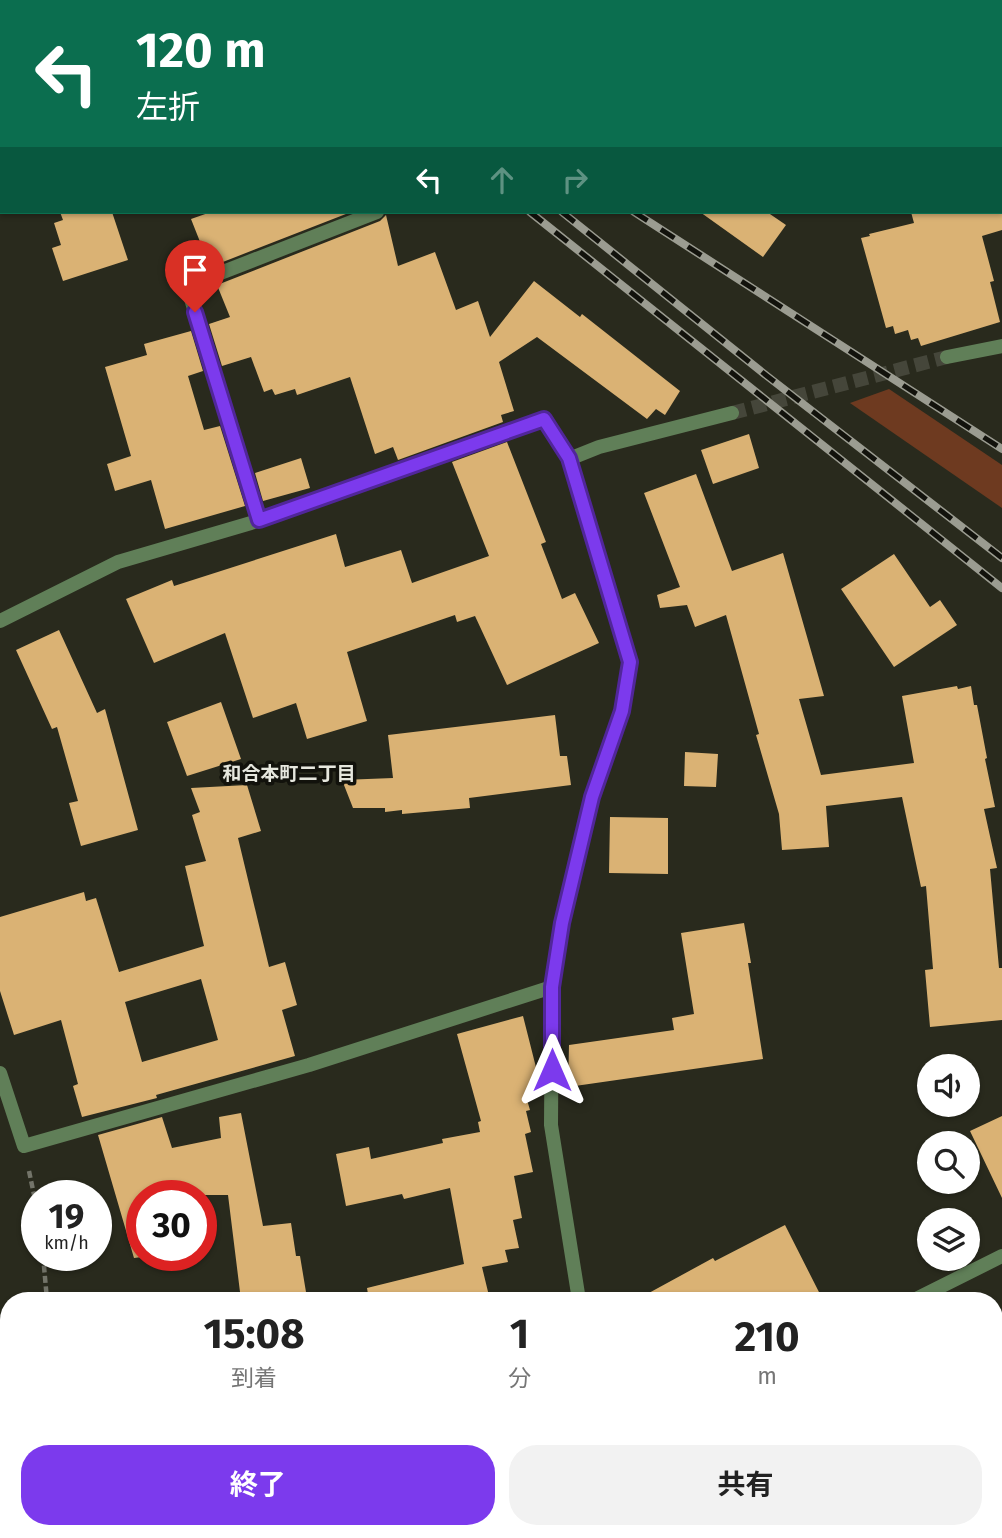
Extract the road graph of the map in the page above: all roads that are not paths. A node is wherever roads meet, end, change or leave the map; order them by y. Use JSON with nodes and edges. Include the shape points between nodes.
{"nodes":[{"id":1,"x":372,"y":214,"type":"edge"},
{"id":2,"x":1002,"y":346,"type":"edge"},
{"id":3,"x":947,"y":357,"type":"tunnel mouth"},
{"id":4,"x":732,"y":413,"type":"tunnel mouth"},
{"id":5,"x":569,"y":458,"type":"junction"},
{"id":6,"x":259,"y":520,"type":"junction"},
{"id":7,"x":0,"y":621,"type":"edge"},
{"id":8,"x":552,"y":987,"type":"junction"},
{"id":9,"x":0,"y":1073,"type":"edge"},
{"id":10,"x":1002,"y":1256,"type":"edge"},
{"id":11,"x":578,"y":1292,"type":"edge"},
{"id":12,"x":930,"y":1292,"type":"edge"}],
"edges":[{"from":1,"to":6,"type":"street","via":[[187,286]]},
{"from":2,"to":3,"type":"street"},
{"from":4,"to":5,"type":"street"},
{"from":5,"to":6,"type":"street","via":[[544,419]]},
{"from":5,"to":8,"type":"street","via":[[630,662],[622,711],[592,797]]},
{"from":6,"to":7,"type":"street","via":[[118,562]]},
{"from":8,"to":9,"type":"street","via":[[309,1065],[24,1146]]},
{"from":8,"to":11,"type":"street","via":[[551,1125]]},
{"from":10,"to":12,"type":"street"}]}
